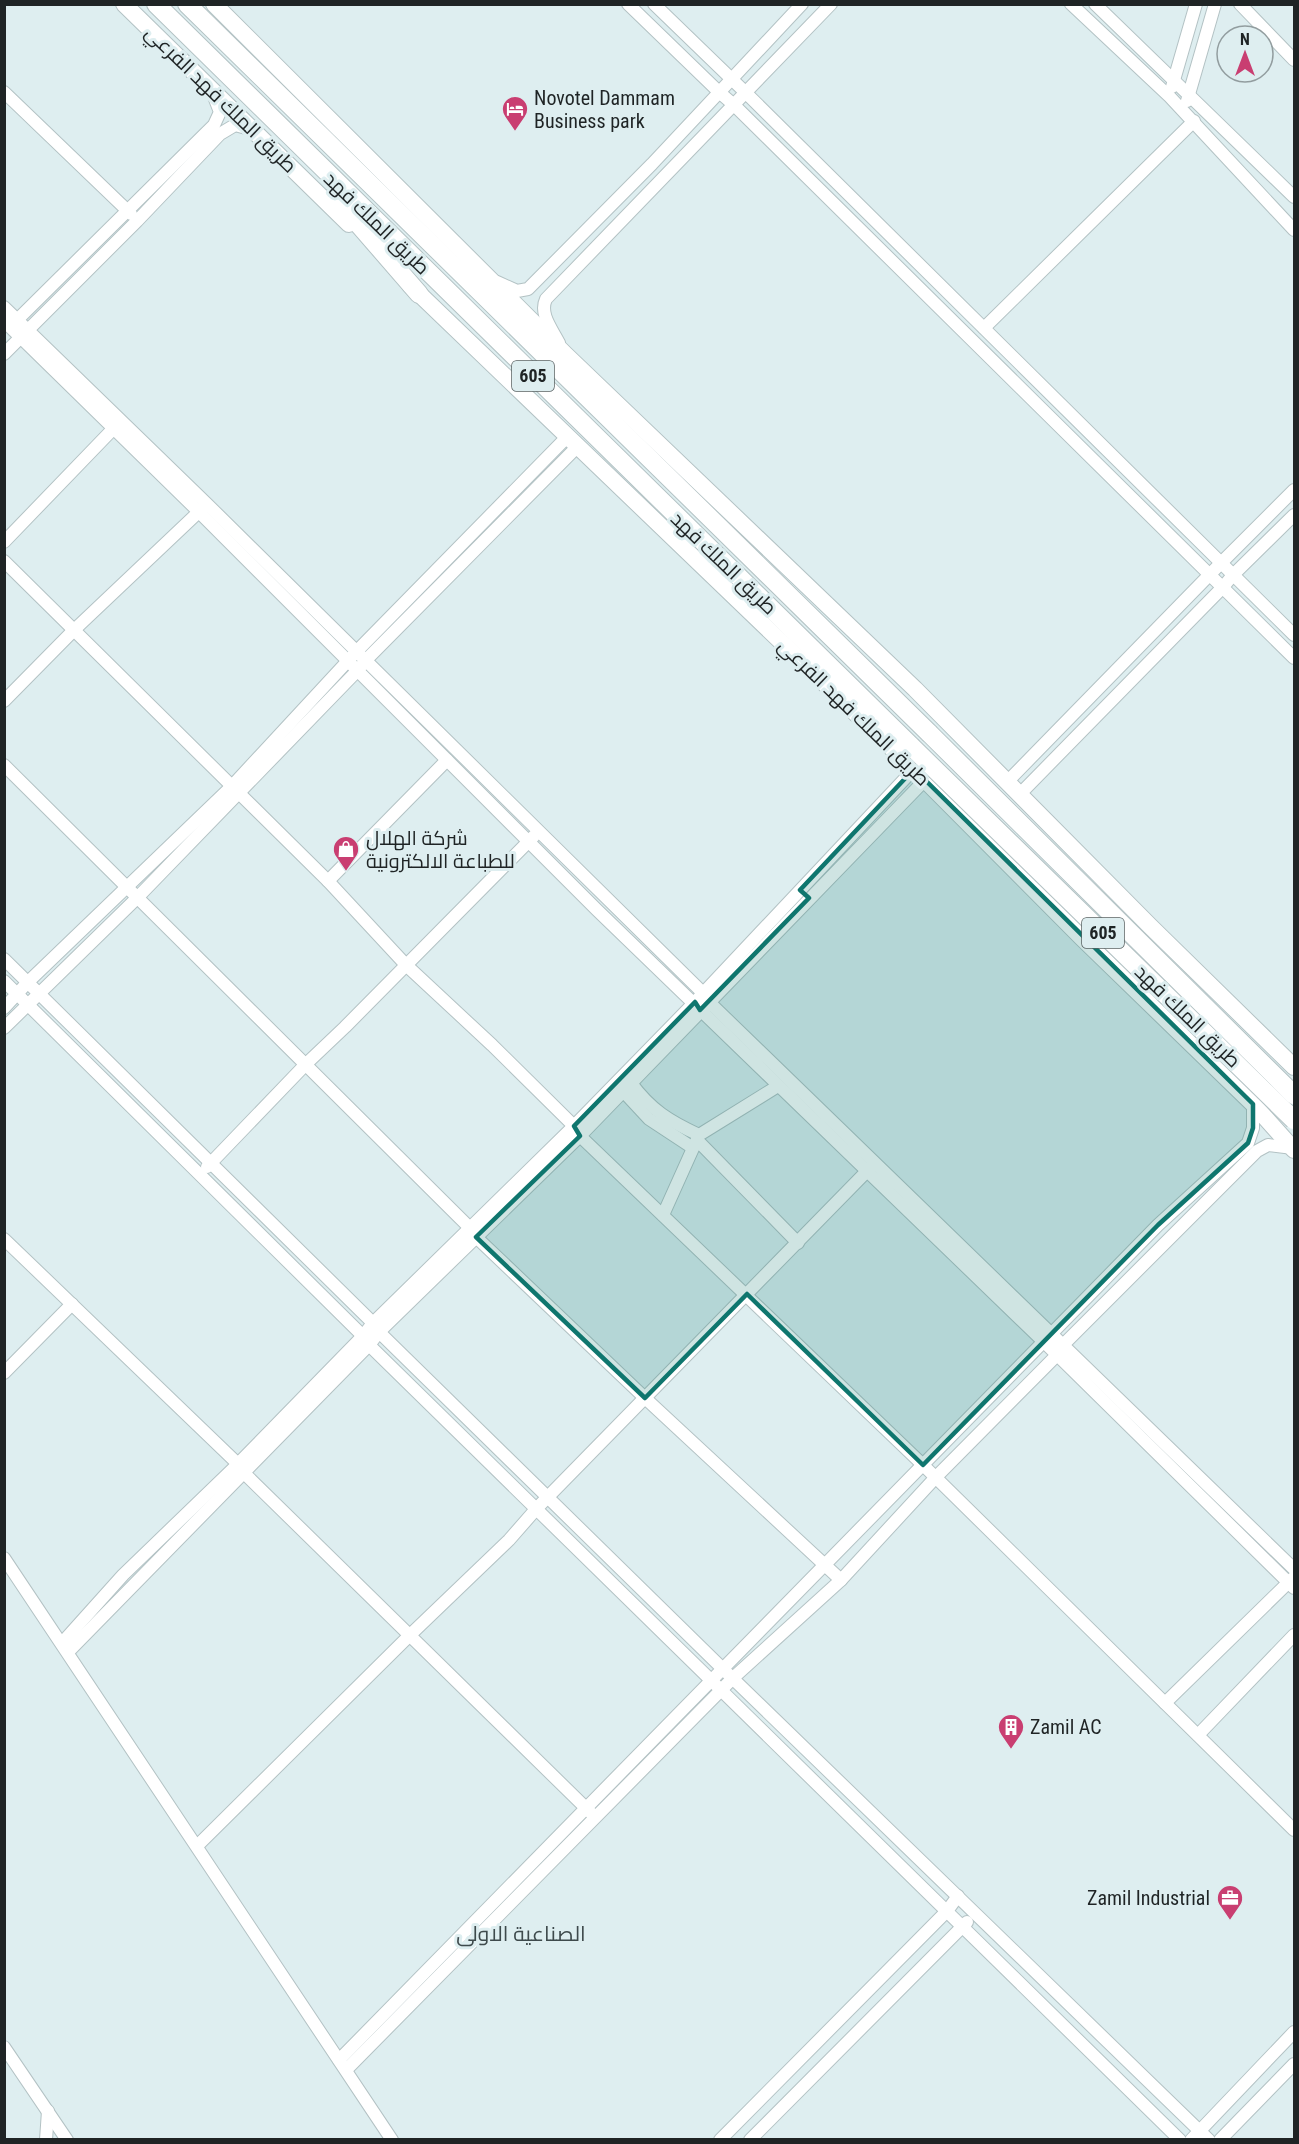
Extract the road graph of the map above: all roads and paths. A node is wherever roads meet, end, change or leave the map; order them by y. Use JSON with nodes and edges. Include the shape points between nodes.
{"nodes":[{"id":1,"x":124,"y":4,"type":"edge"},
{"id":2,"x":156,"y":4,"type":"edge"},
{"id":3,"x":187,"y":4,"type":"edge"},
{"id":4,"x":214,"y":4,"type":"edge"},
{"id":5,"x":628,"y":4,"type":"edge"},
{"id":6,"x":654,"y":4,"type":"edge"},
{"id":7,"x":802,"y":4,"type":"edge"},
{"id":8,"x":831,"y":4,"type":"edge"},
{"id":9,"x":1071,"y":4,"type":"edge"},
{"id":10,"x":1095,"y":4,"type":"edge"},
{"id":11,"x":1196,"y":4,"type":"edge"},
{"id":12,"x":1215,"y":4,"type":"edge"},
{"id":13,"x":1240,"y":4,"type":"edge"},
{"id":14,"x":1294,"y":60,"type":"edge"},
{"id":15,"x":731,"y":79,"type":"junction"},
{"id":16,"x":1174,"y":81,"type":"junction"},
{"id":17,"x":210,"y":87,"type":"junction"},
{"id":18,"x":4,"y":92,"type":"edge"},
{"id":19,"x":719,"y":92,"type":"junction"},
{"id":20,"x":745,"y":92,"type":"junction"},
{"id":21,"x":1189,"y":96,"type":"junction"},
{"id":22,"x":1170,"y":97,"type":"junction"},
{"id":23,"x":250,"y":99,"type":"junction"},
{"id":24,"x":734,"y":105,"type":"junction"},
{"id":25,"x":1184,"y":111,"type":"junction"},
{"id":26,"x":1194,"y":121,"type":"junction"},
{"id":27,"x":252,"y":130,"type":"junction"},
{"id":28,"x":1294,"y":196,"type":"edge"},
{"id":29,"x":126,"y":210,"type":"junction"},
{"id":30,"x":137,"y":221,"type":"junction"},
{"id":31,"x":1294,"y":230,"type":"edge"},
{"id":32,"x":492,"y":280,"type":"junction"},
{"id":33,"x":419,"y":294,"type":"junction"},
{"id":34,"x":4,"y":307,"type":"edge"},
{"id":35,"x":9,"y":325,"type":"edge"},
{"id":36,"x":984,"y":328,"type":"junction"},
{"id":37,"x":24,"y":333,"type":"junction"},
{"id":38,"x":4,"y":354,"type":"edge"},
{"id":39,"x":566,"y":354,"type":"junction"},
{"id":40,"x":113,"y":429,"type":"junction"},
{"id":41,"x":572,"y":442,"type":"junction"},
{"id":42,"x":1294,"y":490,"type":"edge"},
{"id":43,"x":203,"y":508,"type":"junction"},
{"id":44,"x":1294,"y":515,"type":"edge"},
{"id":45,"x":467,"y":539,"type":"junction"},
{"id":46,"x":4,"y":542,"type":"edge"},
{"id":47,"x":476,"y":549,"type":"junction"},
{"id":48,"x":4,"y":561,"type":"edge"},
{"id":49,"x":1222,"y":562,"type":"junction"},
{"id":50,"x":1212,"y":574,"type":"junction"},
{"id":51,"x":1233,"y":575,"type":"junction"},
{"id":52,"x":1223,"y":587,"type":"junction"},
{"id":53,"x":73,"y":631,"type":"junction"},
{"id":54,"x":1294,"y":635,"type":"edge"},
{"id":55,"x":1294,"y":658,"type":"edge"},
{"id":56,"x":360,"y":660,"type":"junction"},
{"id":57,"x":347,"y":661,"type":"junction"},
{"id":58,"x":4,"y":701,"type":"edge"},
{"id":59,"x":447,"y":760,"type":"junction"},
{"id":60,"x":4,"y":765,"type":"edge"},
{"id":61,"x":920,"y":774,"type":"junction"},
{"id":62,"x":1008,"y":781,"type":"junction"},
{"id":63,"x":231,"y":791,"type":"junction"},
{"id":64,"x":1019,"y":795,"type":"junction"},
{"id":65,"x":538,"y":831,"type":"junction"},
{"id":66,"x":528,"y":841,"type":"junction"},
{"id":67,"x":327,"y":881,"type":"junction"},
{"id":68,"x":126,"y":887,"type":"junction"},
{"id":69,"x":115,"y":898,"type":"junction"},
{"id":70,"x":137,"y":898,"type":"junction"},
{"id":71,"x":1150,"y":926,"type":"junction"},
{"id":72,"x":1082,"y":938,"type":"junction"},
{"id":73,"x":4,"y":959,"type":"edge"},
{"id":74,"x":406,"y":966,"type":"junction"},
{"id":75,"x":4,"y":981,"type":"edge"},
{"id":76,"x":28,"y":982,"type":"junction"},
{"id":77,"x":39,"y":993,"type":"junction"},
{"id":78,"x":18,"y":994,"type":"junction"},
{"id":79,"x":702,"y":1002,"type":"junction"},
{"id":80,"x":28,"y":1004,"type":"junction"},
{"id":81,"x":4,"y":1008,"type":"edge"},
{"id":82,"x":4,"y":1028,"type":"edge"},
{"id":83,"x":306,"y":1064,"type":"junction"},
{"id":84,"x":1294,"y":1066,"type":"edge"},
{"id":85,"x":778,"y":1086,"type":"junction"},
{"id":86,"x":627,"y":1087,"type":"junction"},
{"id":87,"x":1294,"y":1095,"type":"edge"},
{"id":88,"x":1253,"y":1104,"type":"junction"},
{"id":89,"x":1294,"y":1120,"type":"edge"},
{"id":90,"x":577,"y":1131,"type":"junction"},
{"id":91,"x":696,"y":1141,"type":"junction"},
{"id":92,"x":1294,"y":1149,"type":"edge"},
{"id":93,"x":211,"y":1163,"type":"junction"},
{"id":94,"x":871,"y":1167,"type":"junction"},
{"id":95,"x":199,"y":1174,"type":"junction"},
{"id":96,"x":663,"y":1215,"type":"junction"},
{"id":97,"x":1158,"y":1226,"type":"junction"},
{"id":98,"x":473,"y":1233,"type":"junction"},
{"id":99,"x":1169,"y":1237,"type":"junction"},
{"id":100,"x":4,"y":1239,"type":"edge"},
{"id":101,"x":798,"y":1243,"type":"junction"},
{"id":102,"x":747,"y":1294,"type":"junction"},
{"id":103,"x":72,"y":1304,"type":"junction"},
{"id":104,"x":376,"y":1328,"type":"junction"},
{"id":105,"x":1049,"y":1338,"type":"junction"},
{"id":106,"x":366,"y":1341,"type":"junction"},
{"id":107,"x":1060,"y":1349,"type":"junction"},
{"id":108,"x":4,"y":1373,"type":"edge"},
{"id":109,"x":991,"y":1397,"type":"junction"},
{"id":110,"x":645,"y":1398,"type":"junction"},
{"id":111,"x":1003,"y":1409,"type":"junction"},
{"id":112,"x":923,"y":1465,"type":"junction"},
{"id":113,"x":241,"y":1468,"type":"junction"},
{"id":114,"x":936,"y":1477,"type":"junction"},
{"id":115,"x":549,"y":1497,"type":"junction"},
{"id":116,"x":537,"y":1508,"type":"junction"},
{"id":117,"x":4,"y":1558,"type":"edge"},
{"id":118,"x":825,"y":1566,"type":"junction"},
{"id":119,"x":1294,"y":1569,"type":"edge"},
{"id":120,"x":841,"y":1581,"type":"junction"},
{"id":121,"x":1292,"y":1582,"type":"edge"},
{"id":122,"x":410,"y":1635,"type":"junction"},
{"id":123,"x":1294,"y":1635,"type":"edge"},
{"id":124,"x":64,"y":1648,"type":"junction"},
{"id":125,"x":728,"y":1674,"type":"junction"},
{"id":126,"x":717,"y":1685,"type":"junction"},
{"id":127,"x":1165,"y":1703,"type":"junction"},
{"id":128,"x":1198,"y":1735,"type":"junction"},
{"id":129,"x":591,"y":1813,"type":"junction"},
{"id":130,"x":1294,"y":1830,"type":"edge"},
{"id":131,"x":197,"y":1846,"type":"junction"},
{"id":132,"x":958,"y":1896,"type":"junction"},
{"id":133,"x":947,"y":1911,"type":"junction"},
{"id":134,"x":975,"y":1913,"type":"junction"},
{"id":135,"x":963,"y":1927,"type":"junction"},
{"id":136,"x":1294,"y":2032,"type":"edge"},
{"id":137,"x":4,"y":2047,"type":"edge"},
{"id":138,"x":1294,"y":2064,"type":"edge"},
{"id":139,"x":342,"y":2065,"type":"junction"},
{"id":140,"x":753,"y":2107,"type":"junction"},
{"id":141,"x":48,"y":2111,"type":"junction"},
{"id":142,"x":771,"y":2119,"type":"junction"},
{"id":143,"x":1200,"y":2136,"type":"edge"},
{"id":144,"x":46,"y":2139,"type":"edge"},
{"id":145,"x":68,"y":2139,"type":"edge"},
{"id":146,"x":392,"y":2139,"type":"edge"},
{"id":147,"x":720,"y":2139,"type":"edge"},
{"id":148,"x":750,"y":2139,"type":"edge"},
{"id":149,"x":1180,"y":2139,"type":"edge"},
{"id":150,"x":1220,"y":2139,"type":"edge"}],
"edges":[{"from":1,"to":17,"type":"main road","name":"طريق الملك فهد الفرعي"},
{"from":2,"to":23,"type":"highway","name":"طريق الملك فهد","number":"605"},
{"from":3,"to":87,"type":"highway","name":"طريق الملك فهد","number":"605","bridge":true},
{"from":4,"to":32,"type":"main road"},
{"from":5,"to":19,"type":"street"},
{"from":6,"to":15,"type":"street"},
{"from":7,"to":15,"type":"street"},
{"from":8,"to":20,"type":"street"},
{"from":9,"to":22,"type":"street"},
{"from":10,"to":16,"type":"street"},
{"from":11,"to":16,"type":"street"},
{"from":12,"to":21,"type":"street"},
{"from":13,"to":14,"type":"street"},
{"from":15,"to":19,"type":"street"},
{"from":15,"to":20,"type":"street"},
{"from":16,"to":21,"type":"street"},
{"from":16,"to":22,"type":"street"},
{"from":17,"to":27,"type":"main road","name":"طريق الملك فهد الفرعي"},
{"from":17,"to":29,"type":"street","via":[[220,112],[214,125]]},
{"from":18,"to":29,"type":"street"},
{"from":19,"to":24,"type":"street"},
{"from":19,"to":32,"type":"street","via":[[528,289],[517,291]]},
{"from":20,"to":24,"type":"street"},
{"from":20,"to":36,"type":"street"},
{"from":21,"to":25,"type":"street"},
{"from":21,"to":28,"type":"street"},
{"from":22,"to":25,"type":"street"},
{"from":23,"to":33,"type":"highway"},
{"from":23,"to":89,"type":"highway","name":"طريق الملك فهد","number":"605","bridge":true},
{"from":24,"to":39,"type":"street","via":[[546,299],[543,313]]},
{"from":24,"to":50,"type":"street"},
{"from":25,"to":26,"type":"street"},
{"from":26,"to":31,"type":"street"},
{"from":26,"to":36,"type":"street"},
{"from":27,"to":30,"type":"street","via":[[235,125],[220,134]]},
{"from":27,"to":33,"type":"main road","name":"طريق الملك فهد الفرعي"},
{"from":29,"to":30,"type":"street"},
{"from":29,"to":35,"type":"street"},
{"from":30,"to":37,"type":"street"},
{"from":32,"to":39,"type":"main road"},
{"from":33,"to":41,"type":"main road","name":"طريق الملك فهد الفرعي"},
{"from":34,"to":35,"type":"street"},
{"from":35,"to":37,"type":"street"},
{"from":36,"to":49,"type":"street"},
{"from":37,"to":38,"type":"street"},
{"from":37,"to":40,"type":"street"},
{"from":37,"to":43,"type":"street"},
{"from":39,"to":62,"type":"main road"},
{"from":40,"to":43,"type":"street"},
{"from":40,"to":46,"type":"street"},
{"from":41,"to":45,"type":"street"},
{"from":41,"to":47,"type":"street"},
{"from":41,"to":61,"type":"main road","name":"طريق الملك فهد الفرعي"},
{"from":42,"to":49,"type":"street"},
{"from":43,"to":53,"type":"street"},
{"from":43,"to":56,"type":"street"},
{"from":43,"to":57,"type":"street"},
{"from":44,"to":51,"type":"street"},
{"from":45,"to":47,"type":"street"},
{"from":45,"to":56,"type":"street"},
{"from":47,"to":56,"type":"street"},
{"from":48,"to":53,"type":"street"},
{"from":49,"to":50,"type":"street"},
{"from":49,"to":51,"type":"street"},
{"from":50,"to":52,"type":"street"},
{"from":50,"to":62,"type":"street"},
{"from":51,"to":52,"type":"street"},
{"from":51,"to":54,"type":"street"},
{"from":52,"to":55,"type":"street"},
{"from":52,"to":64,"type":"street"},
{"from":53,"to":58,"type":"street"},
{"from":53,"to":63,"type":"street"},
{"from":56,"to":57,"type":"street"},
{"from":56,"to":59,"type":"street"},
{"from":56,"to":63,"type":"street"},
{"from":56,"to":65,"type":"street"},
{"from":57,"to":63,"type":"street"},
{"from":59,"to":66,"type":"street"},
{"from":59,"to":67,"type":"street"},
{"from":60,"to":68,"type":"street"},
{"from":61,"to":72,"type":"main road","name":"طريق الملك فهد الفرعي"},
{"from":61,"to":79,"type":"street"},
{"from":62,"to":64,"type":"main road"},
{"from":63,"to":67,"type":"street"},
{"from":63,"to":68,"type":"street"},
{"from":63,"to":70,"type":"street"},
{"from":64,"to":71,"type":"main road"},
{"from":65,"to":66,"type":"street"},
{"from":65,"to":79,"type":"street"},
{"from":66,"to":74,"type":"street"},
{"from":66,"to":79,"type":"street"},
{"from":67,"to":74,"type":"street"},
{"from":68,"to":69,"type":"street"},
{"from":68,"to":70,"type":"street"},
{"from":69,"to":70,"type":"street"},
{"from":69,"to":76,"type":"street"},
{"from":70,"to":77,"type":"street"},
{"from":70,"to":83,"type":"street"},
{"from":71,"to":72,"type":"main road","via":[[1219,1005],[1224,1013],[1221,1023],[1207,1029],[1190,1026]]},
{"from":71,"to":84,"type":"main road"},
{"from":72,"to":88,"type":"main road","name":"طريق الملك فهد الفرعي"},
{"from":73,"to":76,"type":"street"},
{"from":74,"to":83,"type":"street"},
{"from":74,"to":90,"type":"street"},
{"from":75,"to":78,"type":"street"},
{"from":76,"to":77,"type":"street"},
{"from":76,"to":78,"type":"street"},
{"from":77,"to":80,"type":"street"},
{"from":77,"to":93,"type":"street"},
{"from":78,"to":80,"type":"street"},
{"from":78,"to":81,"type":"street"},
{"from":79,"to":85,"type":"street"},
{"from":79,"to":86,"type":"street"},
{"from":79,"to":90,"type":"street"},
{"from":79,"to":94,"type":"street"},
{"from":80,"to":82,"type":"street"},
{"from":80,"to":95,"type":"street"},
{"from":83,"to":93,"type":"street"},
{"from":83,"to":98,"type":"street"},
{"from":85,"to":91,"type":"street"},
{"from":85,"to":94,"type":"street"},
{"from":86,"to":90,"type":"street"},
{"from":86,"to":91,"type":"street","via":[[649,1119]]},
{"from":88,"to":92,"type":"main road","name":"طريق الملك فهد الفرعي"},
{"from":88,"to":97,"type":"street","via":[[1253,1128],[1248,1143]]},
{"from":90,"to":96,"type":"street"},
{"from":90,"to":98,"type":"street"},
{"from":91,"to":96,"type":"street"},
{"from":91,"to":101,"type":"street"},
{"from":92,"to":99,"type":"street","via":[[1268,1145],[1257,1151]]},
{"from":93,"to":95,"type":"street"},
{"from":93,"to":104,"type":"street"},
{"from":94,"to":101,"type":"street"},
{"from":94,"to":105,"type":"street"},
{"from":95,"to":106,"type":"street"},
{"from":96,"to":102,"type":"street"},
{"from":97,"to":99,"type":"street"},
{"from":97,"to":105,"type":"street"},
{"from":98,"to":104,"type":"street"},
{"from":98,"to":110,"type":"street"},
{"from":99,"to":107,"type":"street"},
{"from":100,"to":103,"type":"street"},
{"from":101,"to":102,"type":"street"},
{"from":102,"to":110,"type":"street"},
{"from":102,"to":112,"type":"street"},
{"from":103,"to":108,"type":"street"},
{"from":103,"to":113,"type":"street"},
{"from":104,"to":106,"type":"street"},
{"from":104,"to":115,"type":"street"},
{"from":105,"to":107,"type":"street"},
{"from":105,"to":109,"type":"street"},
{"from":106,"to":113,"type":"street"},
{"from":106,"to":116,"type":"street"},
{"from":107,"to":111,"type":"street"},
{"from":107,"to":119,"type":"street"},
{"from":107,"to":121,"type":"street"},
{"from":109,"to":111,"type":"street"},
{"from":109,"to":112,"type":"street"},
{"from":110,"to":115,"type":"street"},
{"from":110,"to":118,"type":"street"},
{"from":111,"to":114,"type":"street"},
{"from":112,"to":114,"type":"street"},
{"from":112,"to":118,"type":"street"},
{"from":113,"to":122,"type":"street"},
{"from":113,"to":124,"type":"street","via":[[123,1575]]},
{"from":114,"to":120,"type":"street"},
{"from":114,"to":127,"type":"street"},
{"from":115,"to":116,"type":"street"},
{"from":115,"to":125,"type":"street"},
{"from":116,"to":122,"type":"street"},
{"from":116,"to":126,"type":"street"},
{"from":117,"to":124,"type":"street"},
{"from":118,"to":120,"type":"street"},
{"from":118,"to":125,"type":"street"},
{"from":120,"to":125,"type":"street"},
{"from":121,"to":127,"type":"street"},
{"from":122,"to":129,"type":"street"},
{"from":122,"to":131,"type":"street"},
{"from":123,"to":128,"type":"street"},
{"from":124,"to":131,"type":"street"},
{"from":125,"to":126,"type":"street"},
{"from":125,"to":132,"type":"street"},
{"from":126,"to":129,"type":"street"},
{"from":126,"to":133,"type":"street"},
{"from":127,"to":128,"type":"street"},
{"from":128,"to":130,"type":"street"},
{"from":129,"to":139,"type":"street"},
{"from":131,"to":139,"type":"street"},
{"from":132,"to":133,"type":"street"},
{"from":132,"to":134,"type":"street"},
{"from":133,"to":135,"type":"street"},
{"from":133,"to":140,"type":"street"},
{"from":134,"to":135,"type":"street"},
{"from":134,"to":143,"type":"street"},
{"from":135,"to":142,"type":"street"},
{"from":135,"to":149,"type":"street"},
{"from":136,"to":143,"type":"street"},
{"from":137,"to":141,"type":"street"},
{"from":138,"to":150,"type":"street"},
{"from":139,"to":146,"type":"street"},
{"from":140,"to":142,"type":"street"},
{"from":140,"to":147,"type":"street"},
{"from":141,"to":144,"type":"street"},
{"from":141,"to":145,"type":"street"},
{"from":142,"to":148,"type":"street"}]}
